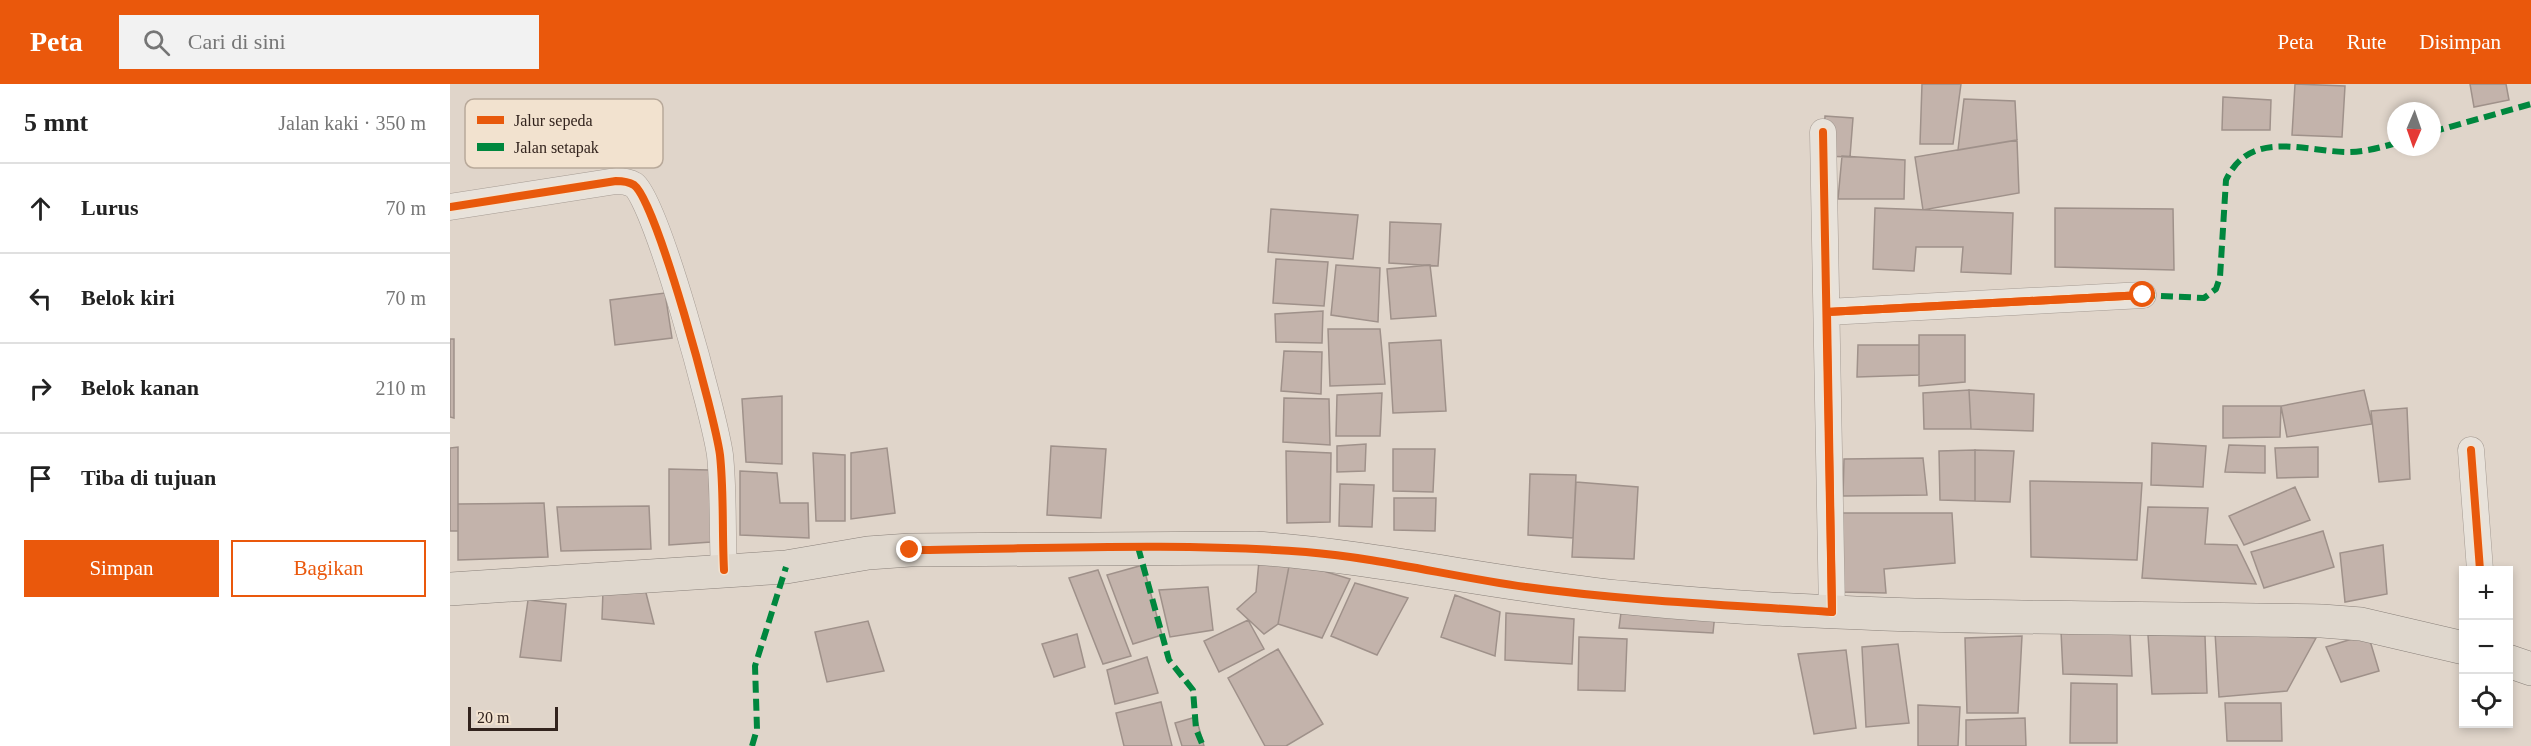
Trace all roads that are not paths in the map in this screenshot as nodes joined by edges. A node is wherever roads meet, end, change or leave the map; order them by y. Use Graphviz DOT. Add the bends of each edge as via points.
graph roads {
  1 [pos="1822,132"];
  2 [pos="450,207"];
  3 [pos="2143,295"];
  4 [pos="1827,312"];
  5 [pos="2471,450"];
  6 [pos="2480,566"];
  7 [pos="724,570"];
  8 [pos="450,589"];
  9 [pos="1832,612"];
  10 [pos="2459,647"];
  11 [pos="2513,663"];
  12 [pos="2531,669"];
  1 -- 4 [label="street"];
  2 -- 7 [label="street" via="608,181 626,182 638,190 656,229 703,376 716,433"];
  3 -- 4 [label="street"];
  4 -- 9 [label="street"];
  5 -- 6 [label="street"];
  7 -- 8 [label="main road"];
  7 -- 9 [label="main road" via="786,567 910,550 1256,548 1309,552 1526,587"];
  9 -- 10 [label="main road" via="2322,621 2361,624"];
  11 -- 12 [label="main road"];
}
